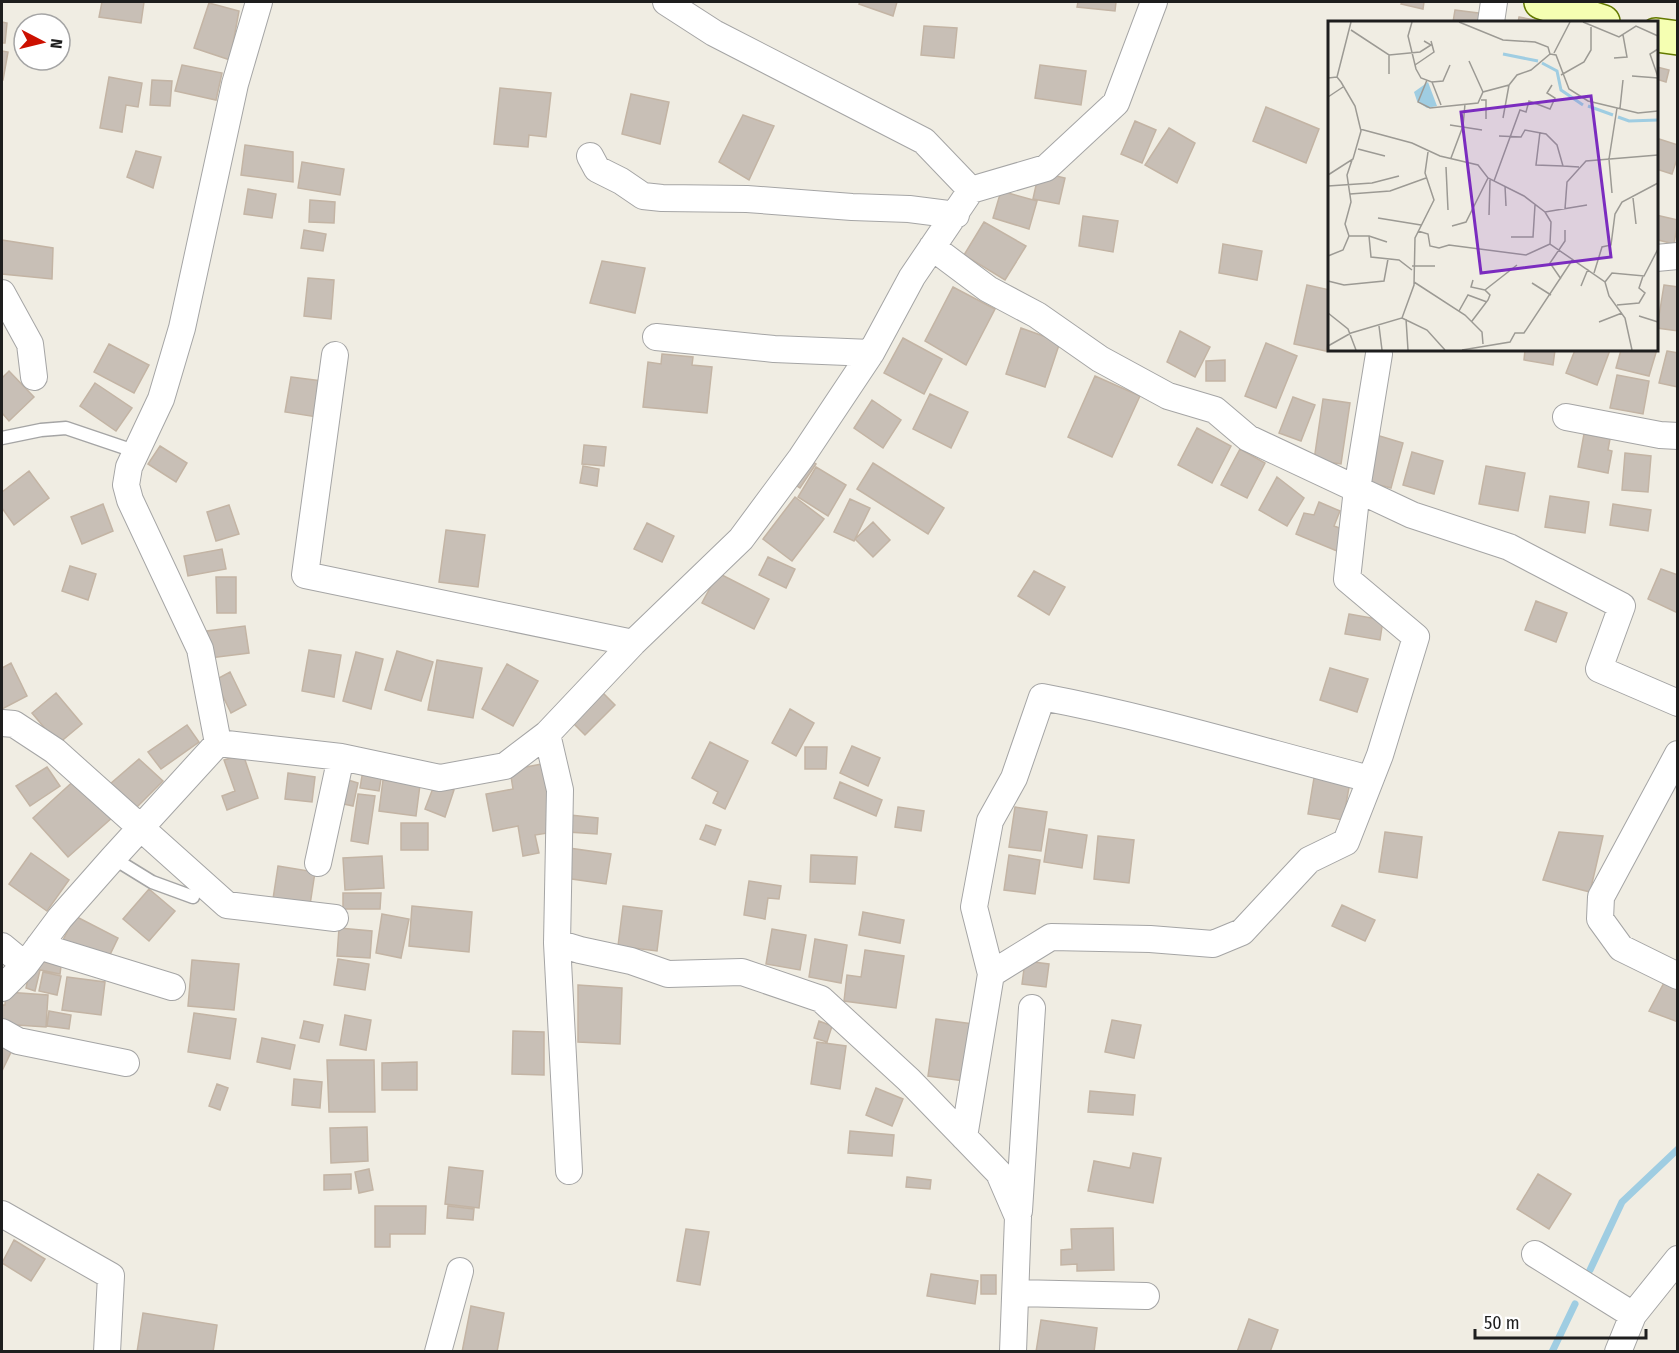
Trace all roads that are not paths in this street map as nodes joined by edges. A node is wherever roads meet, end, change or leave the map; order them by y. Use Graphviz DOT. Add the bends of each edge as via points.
graph roads {
  1 [pos="259,2"];
  2 [pos="666,2"];
  3 [pos="1154,2"];
  4 [pos="1494,2"];
  5 [pos="1541,2"];
  6 [pos="1491,21"];
  7 [pos="1600,21"];
  8 [pos="1658,35"];
  9 [pos="1677,38"];
  10 [pos="590,156"];
  11 [pos="972,190"];
  12 [pos="956,215"];
  13 [pos="932,247"];
  14 [pos="1677,255"];
  15 [pos="1658,258"];
  16 [pos="2,293"];
  17 [pos="656,337"];
  18 [pos="871,353"];
  19 [pos="1379,354"];
  20 [pos="335,355"];
  21 [pos="34,377"];
  22 [pos="1566,417"];
  23 [pos="1677,436"];
  24 [pos="2,438"];
  25 [pos="137,452"];
  26 [pos="1357,489"];
  27 [pos="633,643"];
  28 [pos="1677,703"];
  29 [pos="2,723"];
  30 [pos="547,734"];
  31 [pos="218,743"];
  32 [pos="1677,754"];
  33 [pos="341,757"];
  34 [pos="1371,779"];
  35 [pos="141,827"];
  36 [pos="113,858"];
  37 [pos="318,864"];
  38 [pos="193,897"];
  39 [pos="335,918"];
  40 [pos="557,943"];
  41 [pos="2,946"];
  42 [pos="32,955"];
  43 [pos="991,975"];
  44 [pos="1677,976"];
  45 [pos="172,987"];
  46 [pos="2,988"];
  47 [pos="1032,1008"];
  48 [pos="2,1032"];
  49 [pos="126,1063"];
  50 [pos="964,1137"];
  51 [pos="569,1171"];
  52 [pos="2,1214"];
  53 [pos="1018,1217"];
  54 [pos="1535,1254"];
  55 [pos="1677,1259"];
  56 [pos="460,1271"];
  57 [pos="1016,1293"];
  58 [pos="1146,1296"];
  59 [pos="1633,1315"];
  60 [pos="107,1352"];
  61 [pos="438,1352"];
  62 [pos="1013,1352"];
  63 [pos="1618,1352"];
  1 -- 25 [label="street" via="235,84 182,328 161,399"];
  2 -- 11 [label="street" via="714,33 924,141"];
  3 -- 11 [label="street" via="1116,103 1046,168"];
  4 -- 6 [label="street"];
  5 -- 7 [label="street"];
  8 -- 9 [label="street"];
  10 -- 12 [label="street" via="597,169 643,195"];
  11 -- 12 [label="street"];
  12 -- 13 [label="street"];
  13 -- 18 [label="street"];
  13 -- 26 [label="street" via="988,289 1037,315 1100,359 1168,396 1215,410 1248,438"];
  14 -- 15 [label="street"];
  16 -- 21 [label="street" via="30,344"];
  17 -- 18 [label="street" via="774,349"];
  18 -- 27 [label="street" via="741,539"];
  19 -- 26 [label="street"];
  20 -- 27 [label="street" via="305,575"];
  22 -- 23 [label="street"];
  24 -- 25 [label="lane" via="66,428"];
  25 -- 31 [label="street" via="126,485 130,500 200,650"];
  26 -- 28 [label="street" via="1412,515 1509,548 1622,606 1599,669"];
  26 -- 34 [label="street" via="1347,579 1416,637"];
  27 -- 30 [label="street"];
  29 -- 35 [label="street" via="14,724 56,751"];
  30 -- 33 [label="street" via="505,766 440,778"];
  30 -- 40 [label="street" via="560,790"];
  31 -- 33 [label="street"];
  31 -- 35 [label="street"];
  32 -- 44 [label="street" via="1601,897 1600,919 1621,948"];
  33 -- 37 [label="street"];
  34 -- 43 [label="street" via="1346,842 1309,860 1242,932 1213,944 1051,937"];
  34 -- 43 [label="street" via="1108,709 1042,696 1014,778 990,821 974,907"];
  35 -- 36 [label="street"];
  35 -- 39 [label="street" via="227,905"];
  36 -- 38 [label="lane" via="152,882"];
  36 -- 42 [label="street"];
  40 -- 50 [label="street" via="631,960 668,974 742,972 821,999"];
  40 -- 51 [label="street"];
  41 -- 42 [label="street"];
  42 -- 45 [label="street"];
  42 -- 46 [label="street"];
  43 -- 50 [label="street"];
  47 -- 53 [label="street"];
  48 -- 49 [label="street" via="18,1041"];
  50 -- 53 [label="street" via="999,1173"];
  52 -- 60 [label="street" via="111,1276"];
  53 -- 57 [label="street"];
  54 -- 59 [label="street"];
  55 -- 59 [label="street"];
  56 -- 61 [label="street"];
  57 -- 58 [label="street"];
  57 -- 62 [label="street"];
  59 -- 63 [label="street"];
}
